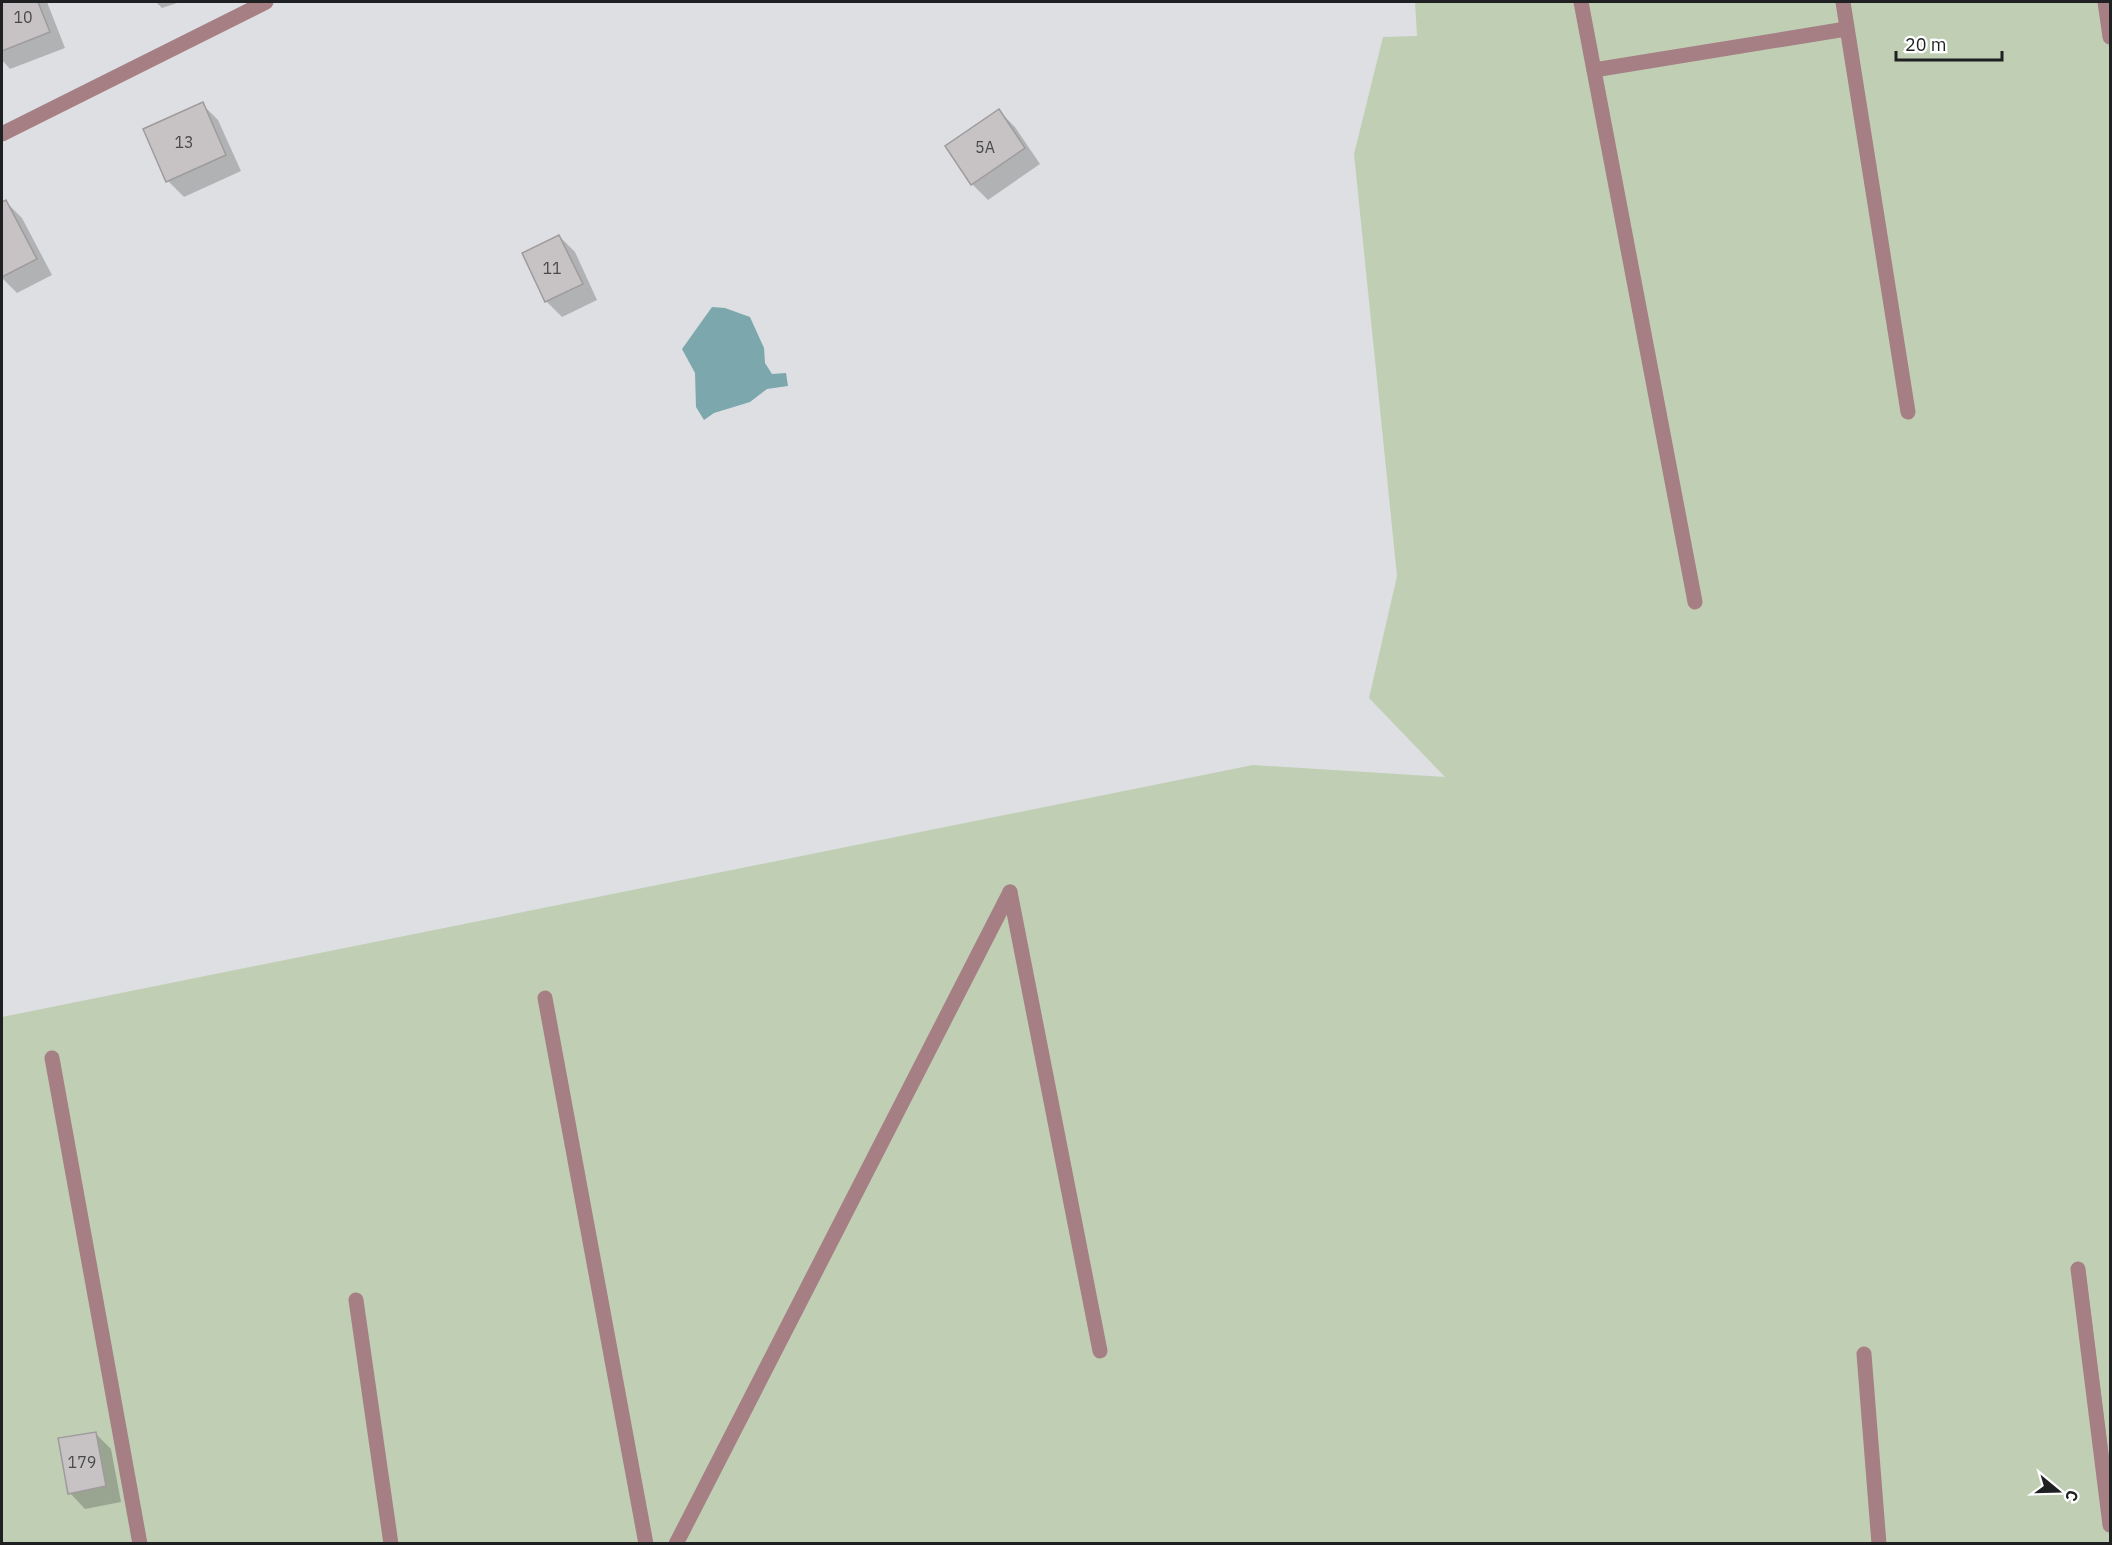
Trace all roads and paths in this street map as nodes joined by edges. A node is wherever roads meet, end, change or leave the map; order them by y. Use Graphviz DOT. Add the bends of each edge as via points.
graph roads {
  1 [pos="266,2"];
  2 [pos="1581,2"];
  3 [pos="1843,2"];
  4 [pos="2105,2"];
  5 [pos="1846,29"];
  6 [pos="2110,37"];
  7 [pos="1594,70"];
  8 [pos="2,134"];
  9 [pos="1908,412"];
  10 [pos="1695,602"];
  11 [pos="545,998"];
  12 [pos="52,1058"];
  13 [pos="2078,1269"];
  14 [pos="356,1300"];
  15 [pos="1100,1351"];
  16 [pos="1864,1354"];
  17 [pos="2110,1525"];
  18 [pos="140,1544"];
  19 [pos="391,1544"];
  20 [pos="646,1544"];
  21 [pos="676,1544"];
  22 [pos="1879,1544"];
  1 -- 8 [label="street"];
  2 -- 7 [label="street"];
  3 -- 5 [label="street"];
  4 -- 6 [label="street"];
  5 -- 7 [label="street"];
  5 -- 9 [label="street"];
  7 -- 10 [label="street"];
  11 -- 20 [label="street"];
  12 -- 18 [label="street"];
  13 -- 17 [label="street"];
  14 -- 19 [label="street"];
  15 -- 21 [label="street" via="1010,892"];
  16 -- 22 [label="street"];
}
